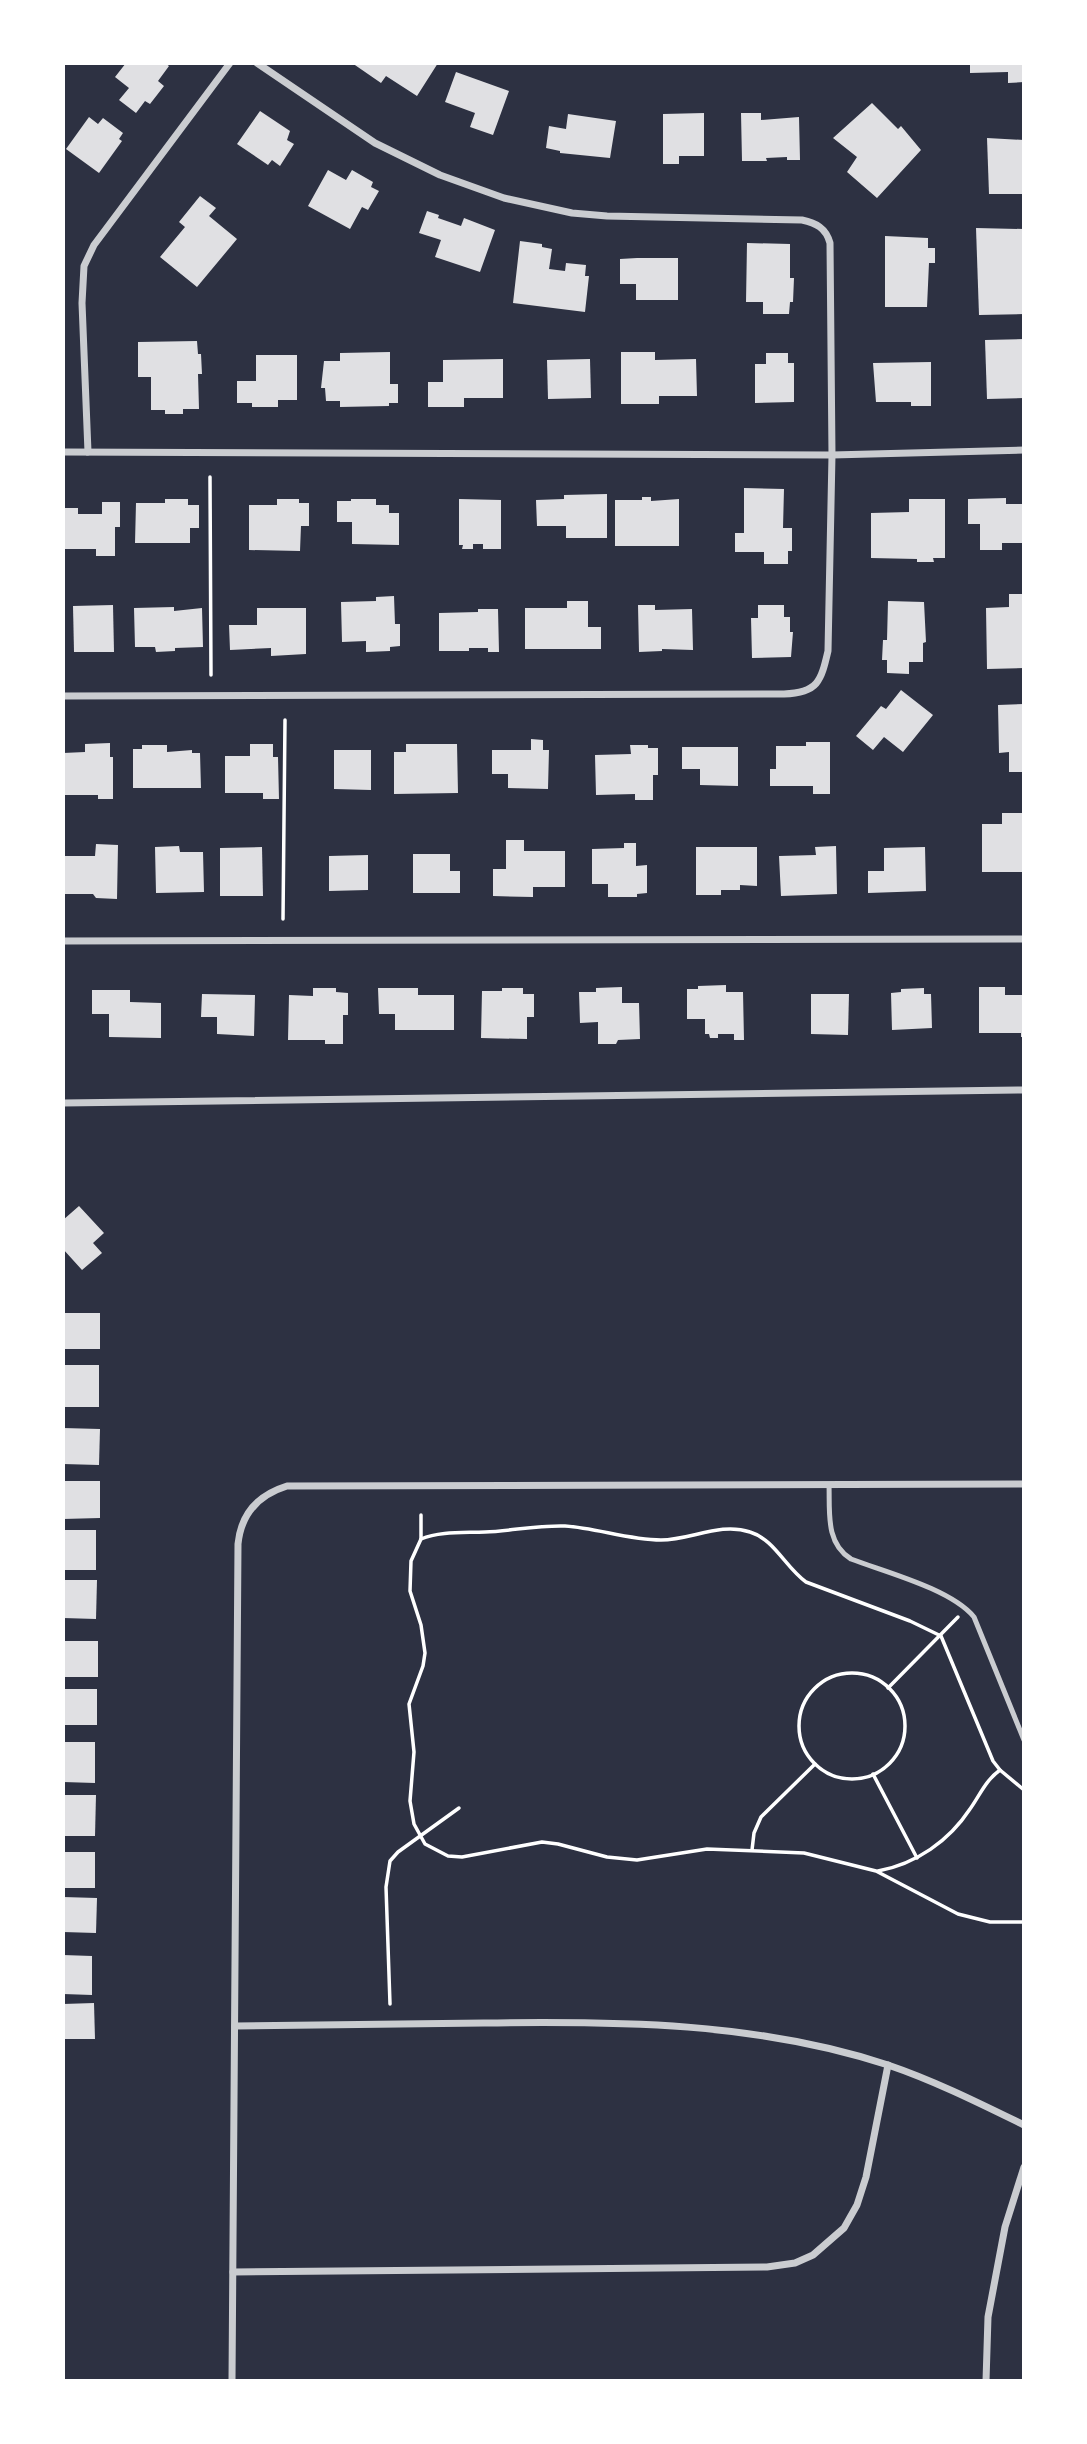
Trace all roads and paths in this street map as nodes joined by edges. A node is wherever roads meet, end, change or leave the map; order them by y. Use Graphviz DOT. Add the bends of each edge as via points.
graph roads {
  1 [pos="230,63"];
  2 [pos="257,63"];
  3 [pos="1024,450"];
  4 [pos="63,452"];
  5 [pos="88,452"];
  6 [pos="832,455"];
  7 [pos="210,477"];
  8 [pos="212,675"];
  9 [pos="63,696"];
  10 [pos="285,720"];
  11 [pos="284,919"];
  12 [pos="1024,939"];
  13 [pos="63,941"];
  14 [pos="1024,1090"];
  15 [pos="63,1103"];
  16 [pos="1024,1484"];
  17 [pos="829,1485"];
  18 [pos="421,1515"];
  19 [pos="421,1539"];
  20 [pos="967,1609"];
  21 [pos="941,1636"];
  22 [pos="888,1688"];
  23 [pos="1024,1740"];
  24 [pos="815,1764"];
  25 [pos="1000,1770"];
  26 [pos="873,1774"];
  27 [pos="1024,1790"];
  28 [pos="460,1808"];
  29 [pos="420,1837"];
  30 [pos="752,1850"];
  31 [pos="917,1858"];
  32 [pos="876,1871"];
  33 [pos="1024,1922"];
  34 [pos="390,2004"];
  35 [pos="235,2026"];
  36 [pos="888,2065"];
  37 [pos="1024,2125"];
  38 [pos="1024,2167"];
  39 [pos="233,2272"];
  40 [pos="232,2381"];
  41 [pos="986,2381"];
  1 -- 5 [label="street" via="94,245 84,266"];
  2 -- 6 [label="street" via="375,143 440,175 504,198 572,213 802,220 822,227 830,243"];
  3 -- 6 [label="street"];
  4 -- 5 [label="street"];
  5 -- 6 [label="street"];
  6 -- 9 [label="street" via="828,651 821,679 812,689 794,694"];
  7 -- 8 [label="path"];
  10 -- 11 [label="path"];
  12 -- 13 [label="street"];
  14 -- 15 [label="street"];
  16 -- 17 [label="street"];
  17 -- 20 [label="lane" via="832,1536 841,1553 948,1596"];
  17 -- 35 [label="street" via="287,1486 254,1504 242,1522 238,1544"];
  18 -- 19 [label="path"];
  19 -- 21 [label="path" via="564,1526 660,1540 717,1529 747,1531 766,1541 806,1582"];
  19 -- 29 [label="path" via="414,1550 410,1591 425,1653 409,1703 414,1752 411,1814"];
  20 -- 21 [label="path"];
  20 -- 23 [label="lane" via="979,1626"];
  21 -- 22 [label="path"];
  21 -- 25 [label="path"];
  22 -- 24 [label="path" via="855,1674 831,1678 811,1693 799,1727 805,1750"];
  22 -- 26 [label="path" via="902,1708 904,1732 889,1765"];
  24 -- 26 [label="path" via="843,1778"];
  24 -- 30 [label="path" via="761,1817"];
  25 -- 27 [label="path"];
  25 -- 31 [label="path" via="960,1824"];
  26 -- 31 [label="path"];
  28 -- 29 [label="path"];
  29 -- 30 [label="path" via="436,1852 462,1857 542,1842 637,1860 707,1849"];
  29 -- 34 [label="path" via="398,1852 387,1873"];
  30 -- 32 [label="path" via="804,1853"];
  31 -- 32 [label="path"];
  32 -- 33 [label="path" via="958,1914 990,1922"];
  35 -- 36 [label="street" via="666,2024 786,2039"];
  35 -- 39 [label="street"];
  36 -- 37 [label="street"];
  36 -- 39 [label="street" via="857,2205 844,2228 813,2255 795,2263 767,2267"];
  38 -- 41 [label="street" via="1005,2227 988,2317"];
  39 -- 40 [label="street"];
}
